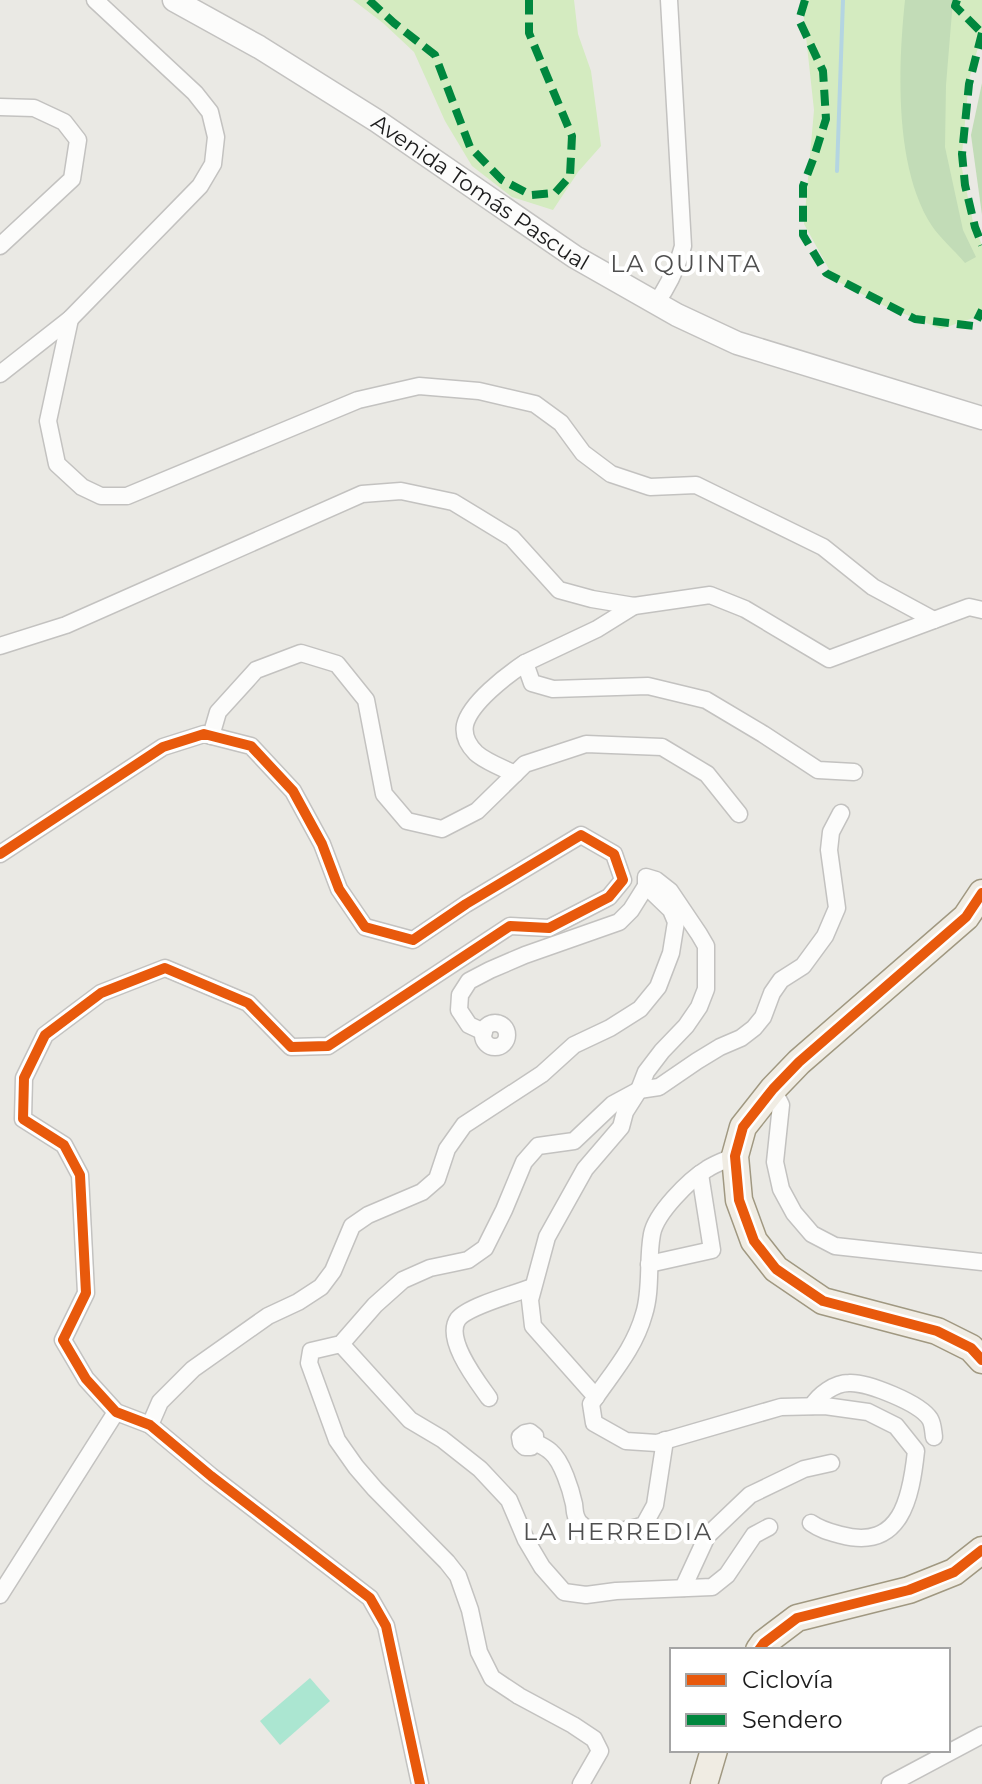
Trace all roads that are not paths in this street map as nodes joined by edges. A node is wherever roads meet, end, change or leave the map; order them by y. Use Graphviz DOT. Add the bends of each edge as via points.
graph roads {
  1 [pos="95,0"];
  2 [pos="174,0"];
  3 [pos="669,0"];
  4 [pos="0,107"];
  5 [pos="0,246"];
  6 [pos="656,303"];
  7 [pos="70,319"];
  8 [pos="0,374"];
  9 [pos="982,418"];
  10 [pos="634,606"];
  11 [pos="982,610"];
  12 [pos="934,620"];
  13 [pos="0,646"];
  14 [pos="525,663"];
  15 [pos="211,736"];
  16 [pos="854,772"];
  17 [pos="515,774"];
  18 [pos="841,813"];
  19 [pos="739,814"];
  20 [pos="0,854"];
  21 [pos="646,886"];
  22 [pos="982,893"];
  23 [pos="484,1032"];
  24 [pos="773,1089"];
  25 [pos="639,1090"];
  26 [pos="735,1156"];
  27 [pos="700,1174"];
  28 [pos="982,1262"];
  29 [pos="649,1264"];
  30 [pos="533,1287"];
  31 [pos="341,1344"];
  32 [pos="982,1360"];
  33 [pos="596,1397"];
  34 [pos="489,1398"];
  35 [pos="812,1406"];
  36 [pos="116,1412"];
  37 [pos="150,1425"];
  38 [pos="934,1437"];
  39 [pos="665,1440"];
  40 [pos="535,1442"];
  41 [pos="831,1463"];
  42 [pos="811,1523"];
  43 [pos="769,1527"];
  44 [pos="982,1550"];
  45 [pos="683,1588"];
  46 [pos="0,1595"];
  47 [pos="760,1648"];
  48 [pos="982,1735"];
  49 [pos="713,1752"];
  50 [pos="420,1784"];
  51 [pos="581,1784"];
  52 [pos="704,1784"];
  53 [pos="890,1784"];
  1 -- 7 [label="street" via="195,93 210,112 216,137 213,164 200,186"];
  2 -- 6 [label="street, Avenida Tomás Pascual" via="377,121 575,257"];
  3 -- 6 [label="street" via="683,246"];
  4 -- 5 [label="street" via="34,108 64,122 78,140 72,179"];
  6 -- 9 [label="street, Avenida Tomás Pascual" via="737,343"];
  7 -- 8 [label="street"];
  7 -- 12 [label="street" via="48,421 57,464 101,496 127,496 358,400 419,386 479,391 535,404 611,474 650,487 696,485 823,547 873,587"];
  10 -- 12 [label="street" via="710,595 745,609 829,659"];
  10 -- 13 [label="street" via="559,590 512,538 453,502 401,491 362,494 66,625"];
  10 -- 14 [label="street"];
  11 -- 12 [label="street" via="969,607"];
  14 -- 16 [label="street" via="532,683 553,689 648,686 706,700 818,770"];
  14 -- 17 [label="street" via="489,692 465,725 466,739 477,755"];
  15 -- 17 [label="street" via="218,712 256,670 301,653 337,664 366,700 384,794 407,821 442,829 477,811"];
  15 -- 20 [label="street" via="163,747"];
  15 -- 36 [label="street" via="251,746 293,791 339,889 365,927 413,940 581,835 614,854 623,880 609,897 549,928 510,926 328,1046 291,1047 248,1003 165,968 101,993 45,1035 24,1078 23,1119 64,1145 80,1175 86,1293 63,1340 86,1379"];
  17 -- 19 [label="street" via="525,764 586,744 662,747 707,774"];
  18 -- 25 [label="street" via="829,850 837,908 810,958 781,980 763,1017 741,1038 659,1087"];
  21 -- 23 [label="street" via="619,922 469,981 459,1010 469,1025"];
  21 -- 25 [label="street" via="646,877 670,891 706,946 706,989 686,1026 646,1072"];
  21 -- 37 [label="street" via="676,922 658,987 640,1009 574,1045 542,1074 464,1125 447,1149 437,1179 422,1192 352,1226 321,1287 268,1316 193,1369 160,1402"];
  22 -- 24 [label="main road" via="966,917"];
  24 -- 26 [label="main road" via="743,1127"];
  24 -- 28 [label="street" via="781,1105 775,1162 781,1189 812,1234 835,1246"];
  25 -- 30 [label="street" via="621,1127 585,1169 547,1237"];
  25 -- 31 [label="street" via="613,1104 574,1141 538,1146 524,1162 485,1248 468,1260 403,1280"];
  26 -- 27 [label="street"];
  26 -- 32 [label="main road" via="739,1200 754,1241 776,1269 823,1301 937,1331 971,1348"];
  27 -- 29 [label="street" via="659,1218 652,1231"];
  27 -- 29 [label="street" via="712,1250"];
  29 -- 33 [label="street" via="645,1310 635,1341"];
  30 -- 33 [label="street" via="533,1326"];
  30 -- 34 [label="street" via="484,1303 459,1317 454,1329 458,1349"];
  31 -- 45 [label="street" via="410,1420 480,1469 509,1500 542,1567 564,1592"];
  31 -- 51 [label="street" via="311,1351 309,1363 337,1440 375,1489 458,1576 479,1652 492,1678 594,1739 600,1751"];
  33 -- 39 [label="street" via="591,1404 594,1423 626,1441"];
  35 -- 38 [label="street" via="830,1389 848,1382 910,1402 932,1422"];
  35 -- 39 [label="street" via="781,1407"];
  35 -- 42 [label="street" via="868,1412 896,1426 916,1451 913,1481 899,1517 883,1535 858,1539"];
  36 -- 37 [label="street"];
  36 -- 46 [label="street"];
  37 -- 50 [label="street" via="370,1598 386,1626"];
  39 -- 40 [label="street" via="655,1505 644,1525 603,1532 576,1519 564,1473 553,1453"];
  41 -- 45 [label="street" via="804,1469 750,1495 707,1536"];
  43 -- 45 [label="street" via="754,1535 727,1575 712,1587"];
  44 -- 47 [label="main road" via="954,1572 909,1590 797,1618"];
  48 -- 53 [label="street"];
  49 -- 52 [label="main road"];
}
